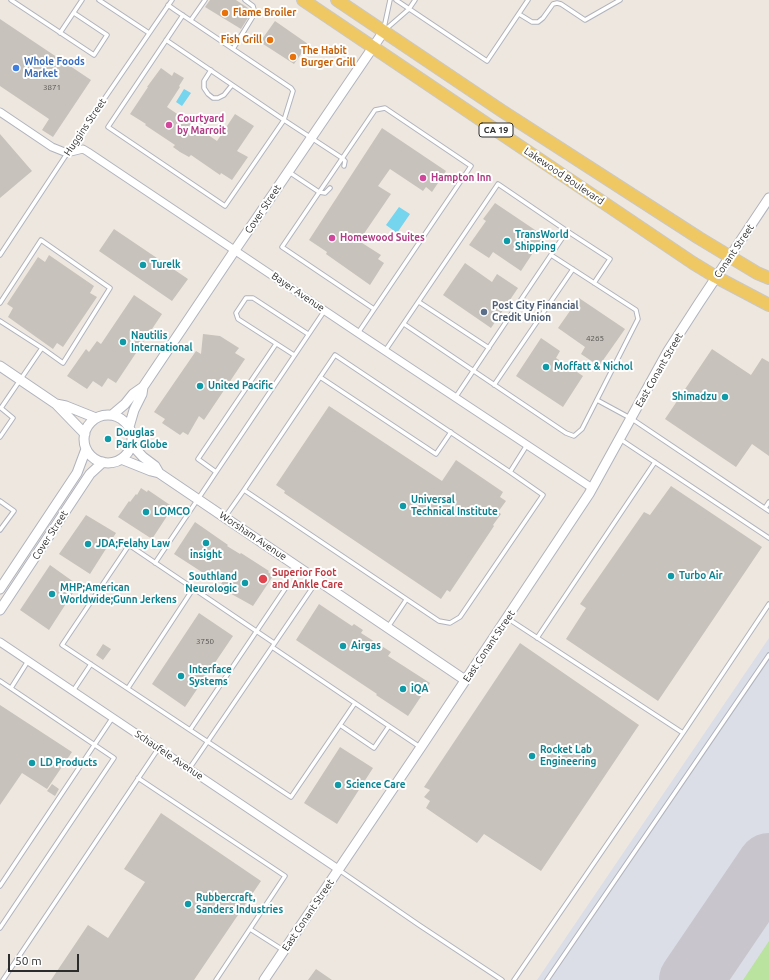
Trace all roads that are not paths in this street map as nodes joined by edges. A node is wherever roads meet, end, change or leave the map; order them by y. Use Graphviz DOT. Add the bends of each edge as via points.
graph roads {
  1 [pos="11,0"];
  2 [pos="82,0"];
  3 [pos="100,0"];
  4 [pos="172,0"];
  5 [pos="205,0"];
  6 [pos="245,0"];
  7 [pos="303,0"];
  8 [pos="337,0"];
  9 [pos="390,0"];
  10 [pos="396,0"];
  11 [pos="415,0"];
  12 [pos="528,0"];
  13 [pos="620,0"];
  14 [pos="168,6"];
  15 [pos="409,9"];
  16 [pos="74,13"];
  17 [pos="519,14"];
  18 [pos="183,15"];
  19 [pos="191,20"];
  20 [pos="384,31"];
  21 [pos="60,33"];
  22 [pos="149,33"];
  23 [pos="166,40"];
  24 [pos="373,47"];
  25 [pos="233,49"];
  26 [pos="211,70"];
  27 [pos="232,85"];
  28 [pos="0,112"];
  29 [pos="284,120"];
  30 [pos="311,138"];
  31 [pos="67,153"];
  32 [pos="342,158"];
  33 [pos="344,166"];
  34 [pos="288,171"];
  35 [pos="330,188"];
  36 [pos="319,192"];
  37 [pos="769,198"];
  38 [pos="567,231"];
  39 [pos="235,250"];
  40 [pos="0,255"];
  41 [pos="551,255"];
  42 [pos="730,257"];
  43 [pos="573,269"];
  44 [pos="716,277"];
  45 [pos="769,278"];
  46 [pos="594,282"];
  47 [pos="0,302"];
  48 [pos="419,302"];
  49 [pos="699,303"];
  50 [pos="769,305"];
  51 [pos="374,308"];
  52 [pos="325,310"];
  53 [pos="0,321"];
  54 [pos="404,324"];
  55 [pos="358,333"];
  56 [pos="308,334"];
  57 [pos="276,344"];
  58 [pos="42,348"];
  59 [pos="489,348"];
  60 [pos="385,352"];
  61 [pos="294,355"];
  62 [pos="0,366"];
  63 [pos="474,370"];
  64 [pos="320,377"];
  65 [pos="20,380"];
  66 [pos="494,384"];
  67 [pos="143,387"];
  68 [pos="455,398"];
  69 [pos="596,400"];
  70 [pos="56,404"];
  71 [pos="0,408"];
  72 [pos="112,415"];
  73 [pos="96,418"];
  74 [pos="632,419"];
  75 [pos="129,427"];
  76 [pos="451,432"];
  77 [pos="85,434"];
  78 [pos="0,437"];
  79 [pos="620,439"];
  80 [pos="132,444"];
  81 [pos="527,445"];
  82 [pos="86,449"];
  83 [pos="121,459"];
  84 [pos="103,462"];
  85 [pos="655,462"];
  86 [pos="216,472"];
  87 [pos="510,472"];
  88 [pos="159,473"];
  89 [pos="592,488"];
  90 [pos="244,490"];
  91 [pos="198,499"];
  92 [pos="0,501"];
  93 [pos="769,502"];
  94 [pos="765,508"];
  95 [pos="769,511"];
  96 [pos="225,518"];
  97 [pos="0,530"];
  98 [pos="769,538"];
  99 [pos="155,563"];
  100 [pos="317,580"];
  101 [pos="287,586"];
  102 [pos="0,589"];
  103 [pos="193,589"];
  104 [pos="406,600"];
  105 [pos="769,604"];
  106 [pos="0,610"];
  107 [pos="507,618"];
  108 [pos="387,628"];
  109 [pos="257,631"];
  110 [pos="538,638"];
  111 [pos="0,642"];
  112 [pos="274,643"];
  113 [pos="272,647"];
  114 [pos="769,655"];
  115 [pos="28,661"];
  116 [pos="91,664"];
  117 [pos="466,680"];
  118 [pos="0,681"];
  119 [pos="11,688"];
  120 [pos="128,688"];
  121 [pos="73,691"];
  122 [pos="355,703"];
  123 [pos="113,717"];
  124 [pos="340,725"];
  125 [pos="389,726"];
  126 [pos="190,730"];
  127 [pos="683,733"];
  128 [pos="208,742"];
  129 [pos="95,744"];
  130 [pos="421,747"];
  131 [pos="159,748"];
  132 [pos="190,769"];
  133 [pos="138,778"];
  134 [pos="338,869"];
  135 [pos="0,886"];
  136 [pos="0,928"];
  137 [pos="250,929"];
  138 [pos="284,950"];
  139 [pos="3,980"];
  140 [pos="216,980"];
  141 [pos="264,980"];
  142 [pos="502,980"];
  143 [pos="514,980"];
  144 [pos="547,980"];
  1 -- 21 [label="lane"];
  2 -- 16 [label="lane"];
  3 -- 22 [label="lane"];
  4 -- 14 [label="lane, Huggins Street"];
  5 -- 19 [label="lane"];
  6 -- 25 [label="lane" via="253,6 255,13"];
  7 -- 24 [label="main road, Lakewood Boulevard / CA 19"];
  8 -- 20 [label="main road, Lakewood Boulevard / CA 19"];
  9 -- 20 [label="lane"];
  10 -- 15 [label="lane"];
  11 -- 15 [label="lane"];
  12 -- 17 [label="lane"];
  13 -- 17 [label="lane" via="585,20 557,3 553,4 538,22 532,22"];
  14 -- 18 [label="lane"];
  14 -- 22 [label="lane, Huggins Street"];
  15 -- 17 [label="lane" via="487,61"];
  15 -- 20 [label="lane"];
  16 -- 21 [label="lane"];
  16 -- 21 [label="lane" via="107,35 94,55"];
  18 -- 19 [label="lane"];
  18 -- 23 [label="lane"];
  19 -- 25 [label="lane"];
  20 -- 24 [label="street, Cover Street"];
  20 -- 42 [label="main road, Lakewood Boulevard / CA 19" via="502,111"];
  22 -- 31 [label="lane, Huggins Street"];
  23 -- 26 [label="lane"];
  23 -- 29 [label="lane" via="108,127 219,203 225,206"];
  24 -- 30 [label="street, Cover Street"];
  24 -- 44 [label="main road, Lakewood Boulevard / CA 19"];
  25 -- 29 [label="lane" via="292,88"];
  26 -- 27 [label="lane"];
  26 -- 27 [label="lane" via="204,81 204,88 213,98 224,94"];
  27 -- 29 [label="lane"];
  28 -- 31 [label="street" via="52,147"];
  29 -- 30 [label="lane"];
  30 -- 32 [label="lane"];
  30 -- 34 [label="street, Cover Street"];
  31 -- 39 [label="street, Bayer Avenue" via="83,149"];
  31 -- 40 [label="lane, Huggins Street"];
  32 -- 33 [label="lane" via="345,161"];
  32 -- 36 [label="lane"];
  32 -- 51 [label="lane" via="375,110 385,108 471,166"];
  34 -- 36 [label="lane"];
  34 -- 39 [label="street, Cover Street"];
  35 -- 36 [label="lane" via="325,193"];
  36 -- 51 [label="lane" via="282,247"];
  37 -- 42 [label="street, Conant Street"];
  38 -- 41 [label="lane"];
  38 -- 46 [label="lane" via="610,259"];
  38 -- 48 [label="lane" via="498,184"];
  39 -- 52 [label="street, Bayer Avenue"];
  39 -- 67 [label="street, Cover Street"];
  41 -- 43 [label="lane"];
  41 -- 59 [label="lane"];
  42 -- 44 [label="street, Conant Street"];
  42 -- 45 [label="main road, Lakewood Boulevard / CA 19"];
  43 -- 46 [label="lane"];
  43 -- 66 [label="lane"];
  44 -- 49 [label="street, Conant Street"];
  44 -- 50 [label="main road, Lakewood Boulevard / CA 19"];
  46 -- 69 [label="lane" via="636,310 638,319"];
  47 -- 58 [label="lane" via="42,240 110,288 63,363"];
  48 -- 54 [label="lane"];
  48 -- 59 [label="lane"];
  49 -- 74 [label="street, East Conant Street" via="668,351"];
  51 -- 55 [label="lane"];
  52 -- 55 [label="street, Bayer Avenue"];
  52 -- 56 [label="lane"];
  53 -- 58 [label="lane"];
  54 -- 60 [label="lane"];
  54 -- 63 [label="lane"];
  55 -- 60 [label="street, Bayer Avenue"];
  56 -- 57 [label="lane" via="253,298 246,298 236,313 238,319"];
  56 -- 61 [label="lane"];
  57 -- 61 [label="lane"];
  57 -- 86 [label="lane" via="198,460"];
  58 -- 65 [label="lane"];
  59 -- 63 [label="lane"];
  60 -- 68 [label="street, Bayer Avenue"];
  61 -- 86 [label="lane"];
  62 -- 65 [label="street"];
  63 -- 66 [label="lane"];
  63 -- 68 [label="lane"];
  64 -- 76 [label="lane" via="335,355"];
  64 -- 76 [label="lane" via="436,454"];
  64 -- 90 [label="lane"];
  65 -- 70 [label="street"];
  65 -- 71 [label="lane"];
  66 -- 69 [label="lane" via="574,436 582,429"];
  67 -- 72 [label="street, Cover Street"];
  67 -- 75 [label="street, Cover Street"];
  68 -- 81 [label="street, Bayer Avenue"];
  69 -- 74 [label="lane"];
  70 -- 73 [label="street"];
  70 -- 77 [label="street"];
  71 -- 78 [label="lane" via="13,418"];
  72 -- 73 [label="street"];
  72 -- 75 [label="street" via="124,421"];
  73 -- 77 [label="street" via="87,427"];
  74 -- 79 [label="street, East Conant Street"];
  74 -- 94 [label="lane"];
  75 -- 80 [label="street"];
  76 -- 87 [label="lane"];
  77 -- 82 [label="street"];
  79 -- 85 [label="lane"];
  79 -- 89 [label="street, East Conant Street"];
  80 -- 83 [label="street"];
  80 -- 88 [label="street, Worsham Avenue"];
  81 -- 87 [label="lane"];
  81 -- 89 [label="street, Bayer Avenue"];
  82 -- 84 [label="street" via="96,460"];
  82 -- 102 [label="street, Cover Street" via="77,473"];
  83 -- 84 [label="street"];
  83 -- 88 [label="street, Worsham Avenue"];
  84 -- 106 [label="street, Cover Street" via="90,474"];
  85 -- 98 [label="lane"];
  85 -- 110 [label="lane"];
  86 -- 91 [label="lane"];
  87 -- 104 [label="lane" via="543,495 460,617 450,622 439,621"];
  88 -- 91 [label="street, Worsham Avenue"];
  89 -- 107 [label="street, East Conant Street"];
  90 -- 96 [label="lane"];
  90 -- 104 [label="lane"];
  91 -- 96 [label="street, Worsham Avenue"];
  91 -- 99 [label="lane"];
  92 -- 97 [label="lane" via="14,511"];
  93 -- 94 [label="lane"];
  94 -- 95 [label="lane"];
  96 -- 100 [label="street, Worsham Avenue"];
  99 -- 103 [label="lane"];
  99 -- 116 [label="lane" via="129,545 62,645"];
  100 -- 108 [label="street, Worsham Avenue"];
  100 -- 112 [label="lane"];
  101 -- 109 [label="lane"];
  103 -- 109 [label="lane"];
  103 -- 120 [label="lane"];
  104 -- 108 [label="lane"];
  105 -- 127 [label="lane"];
  107 -- 110 [label="lane"];
  107 -- 117 [label="street, East Conant Street"];
  108 -- 117 [label="street, Worsham Avenue"];
  109 -- 112 [label="lane"];
  109 -- 126 [label="lane"];
  110 -- 127 [label="lane"];
  111 -- 115 [label="street, Schaufele Avenue"];
  112 -- 113 [label="lane"];
  113 -- 122 [label="lane"];
  113 -- 128 [label="lane"];
  114 -- 144 [label="lane"];
  115 -- 119 [label="lane"];
  115 -- 121 [label="street, Schaufele Avenue"];
  116 -- 120 [label="lane"];
  116 -- 121 [label="lane"];
  117 -- 130 [label="street, East Conant Street"];
  118 -- 119 [label="lane"];
  119 -- 129 [label="lane"];
  120 -- 126 [label="lane"];
  121 -- 123 [label="street, Schaufele Avenue"];
  122 -- 124 [label="lane"];
  122 -- 125 [label="lane"];
  123 -- 129 [label="lane"];
  123 -- 131 [label="street, Schaufele Avenue"];
  124 -- 125 [label="lane" via="374,748"];
  124 -- 128 [label="lane" via="291,797"];
  125 -- 130 [label="lane"];
  126 -- 128 [label="lane"];
  127 -- 143 [label="lane"];
  128 -- 132 [label="lane"];
  129 -- 135 [label="lane"];
  129 -- 136 [label="lane" via="114,758"];
  130 -- 134 [label="street, East Conant Street"];
  131 -- 132 [label="street, Schaufele Avenue"];
  131 -- 133 [label="lane"];
  132 -- 134 [label="street, Schaufele Avenue"];
  133 -- 137 [label="lane" via="285,876"];
  133 -- 139 [label="lane"];
  134 -- 138 [label="street, East Conant Street"];
  134 -- 142 [label="lane"];
  137 -- 138 [label="lane"];
  137 -- 140 [label="lane"];
  138 -- 141 [label="street, East Conant Street"];
}
